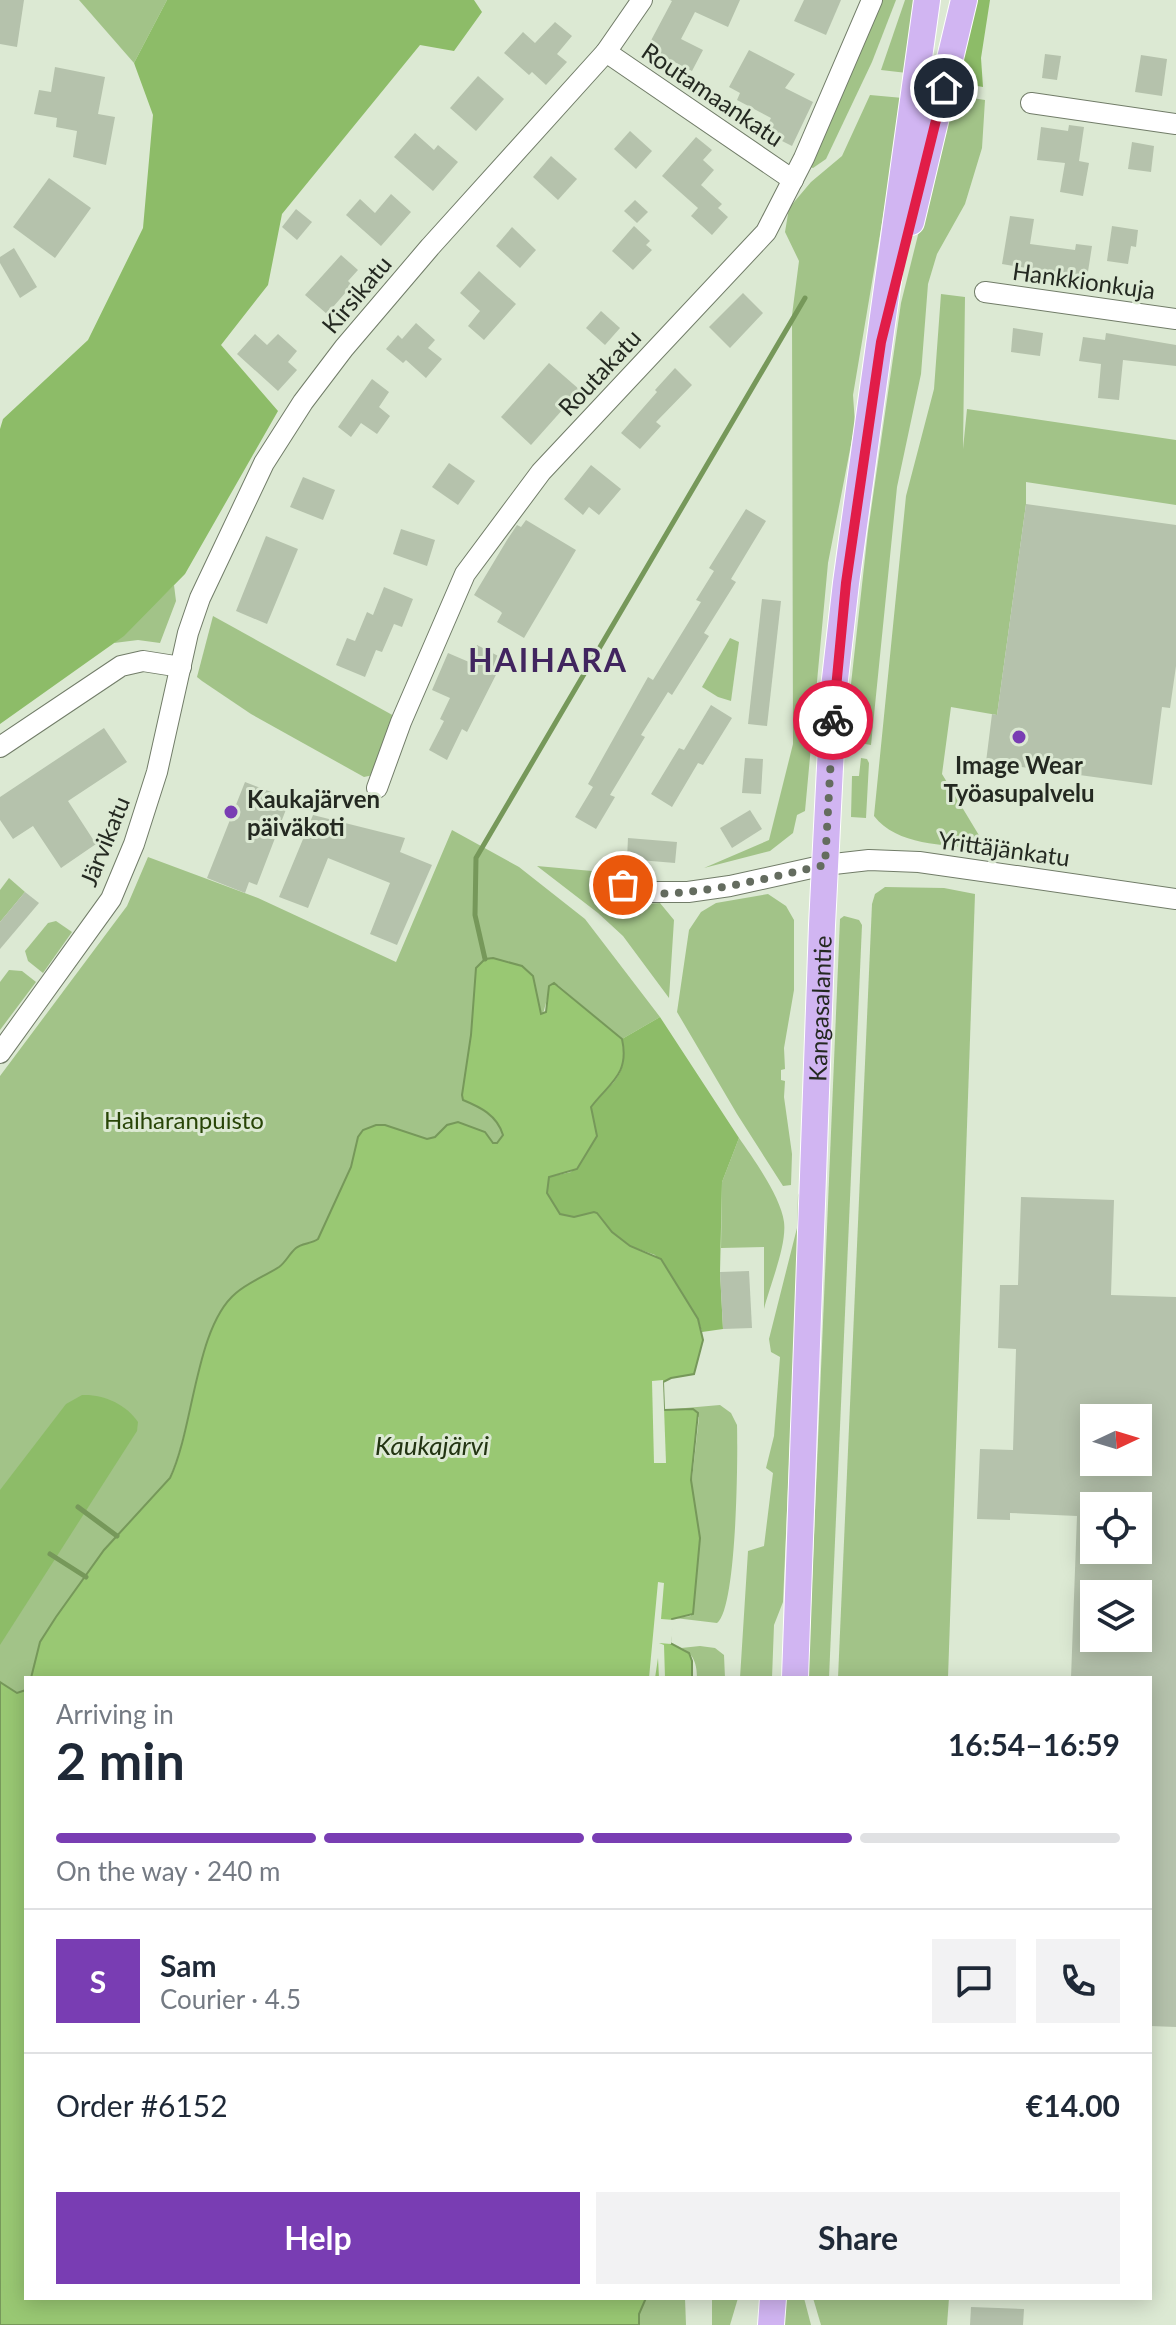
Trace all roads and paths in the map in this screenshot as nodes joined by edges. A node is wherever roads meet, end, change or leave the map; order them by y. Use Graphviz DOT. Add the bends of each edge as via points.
graph roads {
  1 [pos="642,0"];
  2 [pos="872,0"];
  3 [pos="927,0"];
  4 [pos="964,0"];
  5 [pos="606,52"];
  6 [pos="1031,103"];
  7 [pos="1176,124"];
  8 [pos="793,180"];
  9 [pos="985,292"];
  10 [pos="1176,319"];
  11 [pos="881,342"];
  12 [pos="181,667"];
  13 [pos="0,747"];
  14 [pos="377,788"];
  15 [pos="825,865"];
  16 [pos="619,869"];
  17 [pos="1176,899"];
  18 [pos="0,1053"];
  19 [pos="795,1676"];
  20 [pos="773,2300"];
  21 [pos="771,2325"];
  1 -- 5 [label="street, Kirsikatu"];
  2 -- 8 [label="street, Routakatu"];
  3 -- 11 [label="main road, Kangasalantie"];
  4 -- 11 [label="main road, Kangasalantie"];
  5 -- 8 [label="street, Routamaankatu"];
  5 -- 12 [label="street, Kirsikatu" via="430,247 303,402 264,463 200,598"];
  6 -- 7 [label="street"];
  8 -- 14 [label="street, Routakatu" via="766,232 541,472 465,574"];
  9 -- 10 [label="street, Hankkionkuja"];
  11 -- 15 [label="main road, Kangasalantie" via="839,641"];
  12 -- 13 [label="street" via="143,661 121,666"];
  12 -- 18 [label="street, Järvikatu" via="157,772 111,899"];
  15 -- 16 [label="street, Yrittäjänkatu" via="730,886 667,893 628,889"];
  15 -- 17 [label="street, Yrittäjänkatu" via="919,862"];
  15 -- 19 [label="main road, Kangasalantie"];
  20 -- 21 [label="main road"];
}
